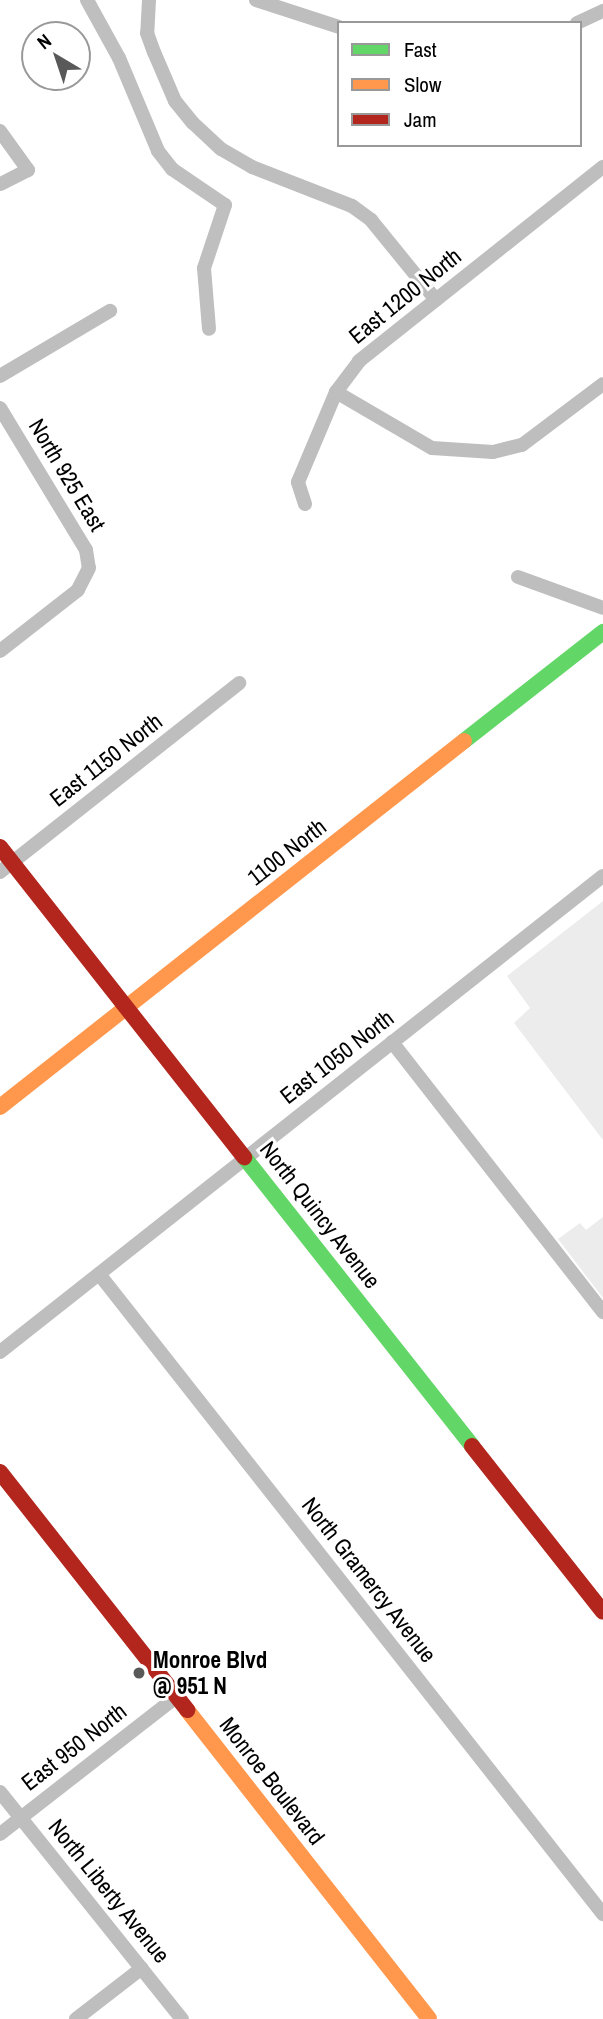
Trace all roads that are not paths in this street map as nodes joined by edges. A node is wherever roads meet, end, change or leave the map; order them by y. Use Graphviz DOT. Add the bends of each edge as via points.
graph roads {
  1 [pos="149,0"];
  2 [pos="256,0"];
  3 [pos="603,11"];
  4 [pos="581,21"];
  5 [pos="337,26"];
  6 [pos="0,131"];
  7 [pos="603,167"];
  8 [pos="0,184"];
  9 [pos="436,300"];
  10 [pos="110,312"];
  11 [pos="0,376"];
  12 [pos="603,384"];
  13 [pos="336,392"];
  14 [pos="0,408"];
  15 [pos="305,504"];
  16 [pos="518,577"];
  17 [pos="603,608"];
  18 [pos="603,632"];
  19 [pos="0,651"];
  20 [pos="239,683"];
  21 [pos="0,848"];
  22 [pos="6,867"];
  23 [pos="603,876"];
  24 [pos="127,1006"];
  25 [pos="392,1042"];
  26 [pos="0,1107"];
  27 [pos="246,1158"];
  28 [pos="99,1274"];
  29 [pos="603,1312"];
  30 [pos="0,1352"];
  31 [pos="0,1472"];
  32 [pos="603,1612"];
  33 [pos="177,1696"];
  34 [pos="0,1792"];
  35 [pos="20,1818"];
  36 [pos="0,1834"];
  37 [pos="603,1914"];
  38 [pos="142,1968"];
  39 [pos="76,2019"];
  40 [pos="182,2019"];
  41 [pos="429,2019"];
  1 -- 9 [label="street" via="147,33 175,101 193,123 221,149 252,167 352,206 371,220"];
  2 -- 5 [label="street"];
  3 -- 4 [label="street"];
  6 -- 8 [label="street" via="28,170"];
  7 -- 9 [label="street, East 1200 North"];
  9 -- 13 [label="street, East 1200 North" via="359,361"];
  10 -- 11 [label="street"];
  12 -- 13 [label="street" via="522,444 493,452 432,448"];
  13 -- 15 [label="street, East 1200 North" via="298,482"];
  14 -- 19 [label="street, North 925 East" via="86,550 89,568 78,590"];
  16 -- 17 [label="street"];
  18 -- 24 [label="street, 1100 North"];
  20 -- 22 [label="street, East 1150 North"];
  21 -- 22 [label="street, North Quincy Avenue"];
  22 -- 24 [label="street, North Quincy Avenue"];
  23 -- 25 [label="street, East 1050 North"];
  24 -- 26 [label="street, 1100 North"];
  24 -- 27 [label="street, North Quincy Avenue"];
  25 -- 27 [label="street, East 1050 North"];
  25 -- 29 [label="street"];
  27 -- 28 [label="street, East 1050 North"];
  27 -- 32 [label="street, North Quincy Avenue"];
  28 -- 30 [label="street, East 1050 North"];
  28 -- 37 [label="street, North Gramercy Avenue"];
  31 -- 33 [label="street, Monroe Boulevard"];
  33 -- 35 [label="street, East 950 North"];
  33 -- 41 [label="street, Monroe Boulevard"];
  34 -- 35 [label="street, North Liberty Avenue"];
  35 -- 36 [label="street, East 950 North"];
  35 -- 38 [label="street, North Liberty Avenue"];
  38 -- 39 [label="street"];
  38 -- 40 [label="street, North Liberty Avenue"];
}
